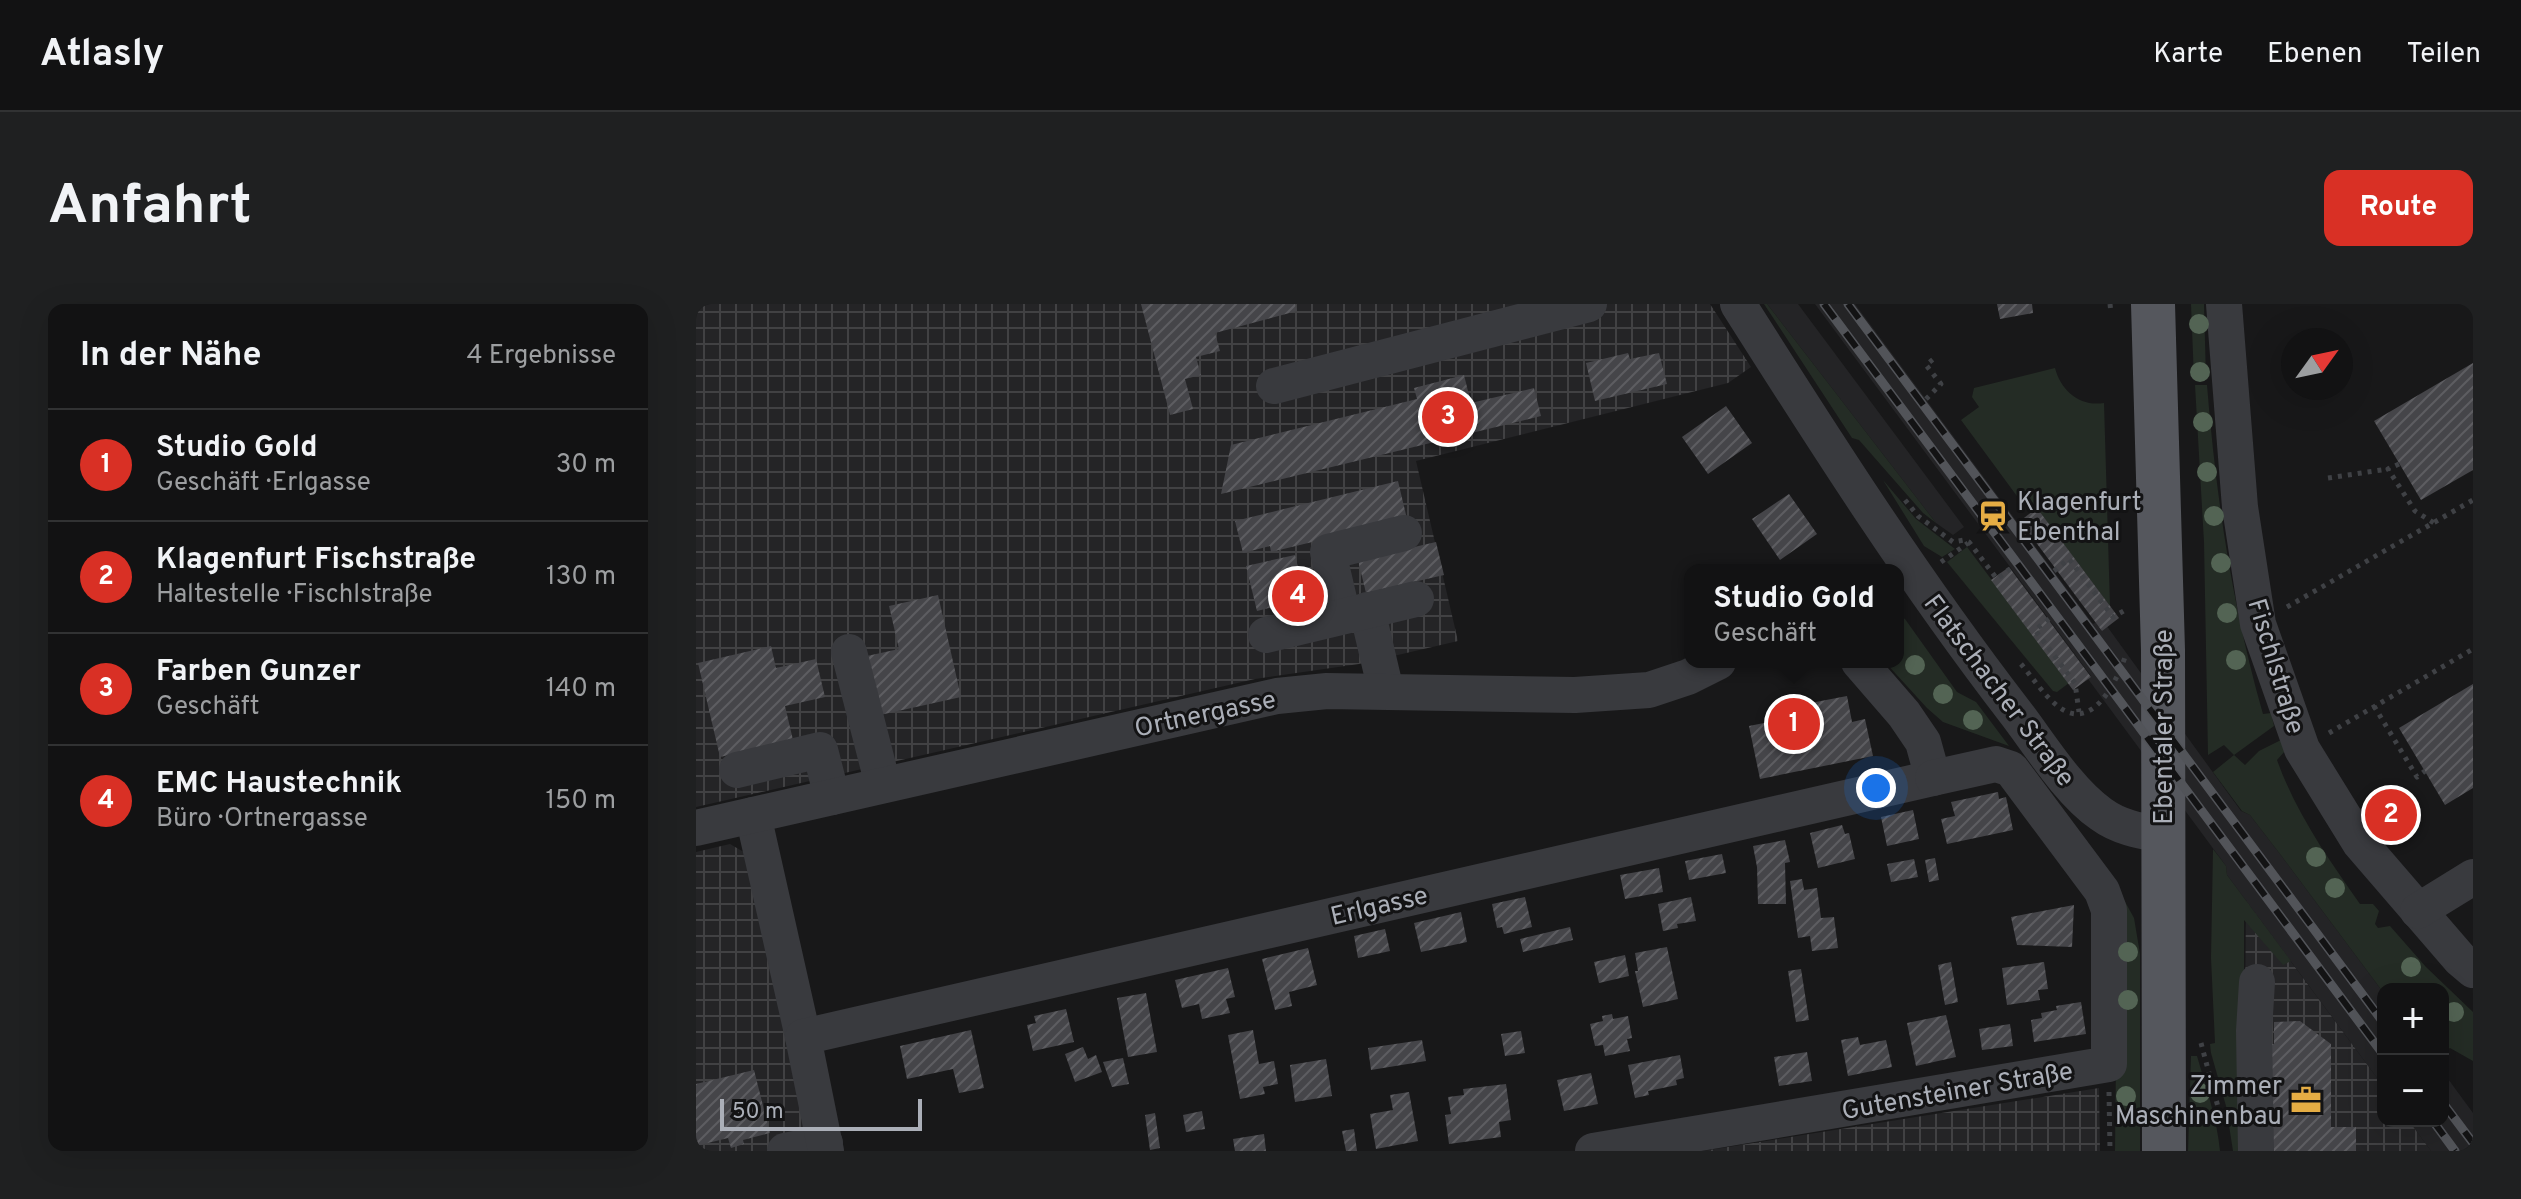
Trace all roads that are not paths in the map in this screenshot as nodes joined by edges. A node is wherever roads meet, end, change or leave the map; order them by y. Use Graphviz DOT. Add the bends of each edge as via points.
graph roads {
  1 [pos="1589,304"];
  2 [pos="1738,304"];
  3 [pos="2153,304"];
  4 [pos="2224,304"];
  5 [pos="1274,386"];
  6 [pos="1404,533"];
  7 [pos="1894,564"];
  8 [pos="1904,576"];
  9 [pos="1416,599"];
  10 [pos="1355,613"];
  11 [pos="1266,635"];
  12 [pos="849,652"];
  13 [pos="1706,668"];
  14 [pos="1864,668"];
  15 [pos="1386,691"];
  16 [pos="737,770"];
  17 [pos="1933,778"];
  18 [pos="883,785"];
  19 [pos="832,797"];
  20 [pos="753,815"];
  21 [pos="696,828"];
  22 [pos="2164,835"];
  23 [pos="2473,877"];
  24 [pos="2418,911"];
  25 [pos="2473,970"];
  26 [pos="2257,982"];
  27 [pos="803,1037"];
  28 [pos="825,1147"];
  29 [pos="785,1151"];
  30 [pos="1593,1151"];
  31 [pos="2164,1151"];
  32 [pos="2256,1151"];
  1 -- 5 [label="street"];
  2 -- 7 [label="street, Flatschacher Straße"];
  3 -- 22 [label="main road, Ebentaler Straße"];
  4 -- 24 [label="street, Fischlstraße" via="2240,507 2258,624 2302,749 2360,843"];
  6 -- 10 [label="street" via="1328,552"];
  8 -- 22 [label="street, Flatschacher Straße" via="2091,806 2131,829"];
  9 -- 10 [label="street"];
  10 -- 11 [label="street"];
  10 -- 15 [label="street"];
  12 -- 18 [label="street"];
  13 -- 15 [label="street, Ortnergasse" via="1649,690 1575,695"];
  14 -- 17 [label="street" via="1923,742"];
  15 -- 18 [label="street, Ortnergasse" via="1277,696"];
  16 -- 19 [label="street" via="820,750"];
  17 -- 27 [label="street, Erlgasse"];
  17 -- 30 [label="street, Gutensteiner Straße" via="1996,764 2011,769 2102,891 2109,910 2109,1064"];
  18 -- 19 [label="street, Ortnergasse"];
  19 -- 20 [label="street, Ortnergasse"];
  20 -- 21 [label="street, Ortnergasse"];
  20 -- 27 [label="street"];
  22 -- 31 [label="main road, Ebentaler Straße"];
  23 -- 24 [label="street"];
  24 -- 25 [label="street, Fischlstraße"];
  26 -- 32 [label="street"];
  27 -- 28 [label="street"];
  28 -- 29 [label="street"];
}
